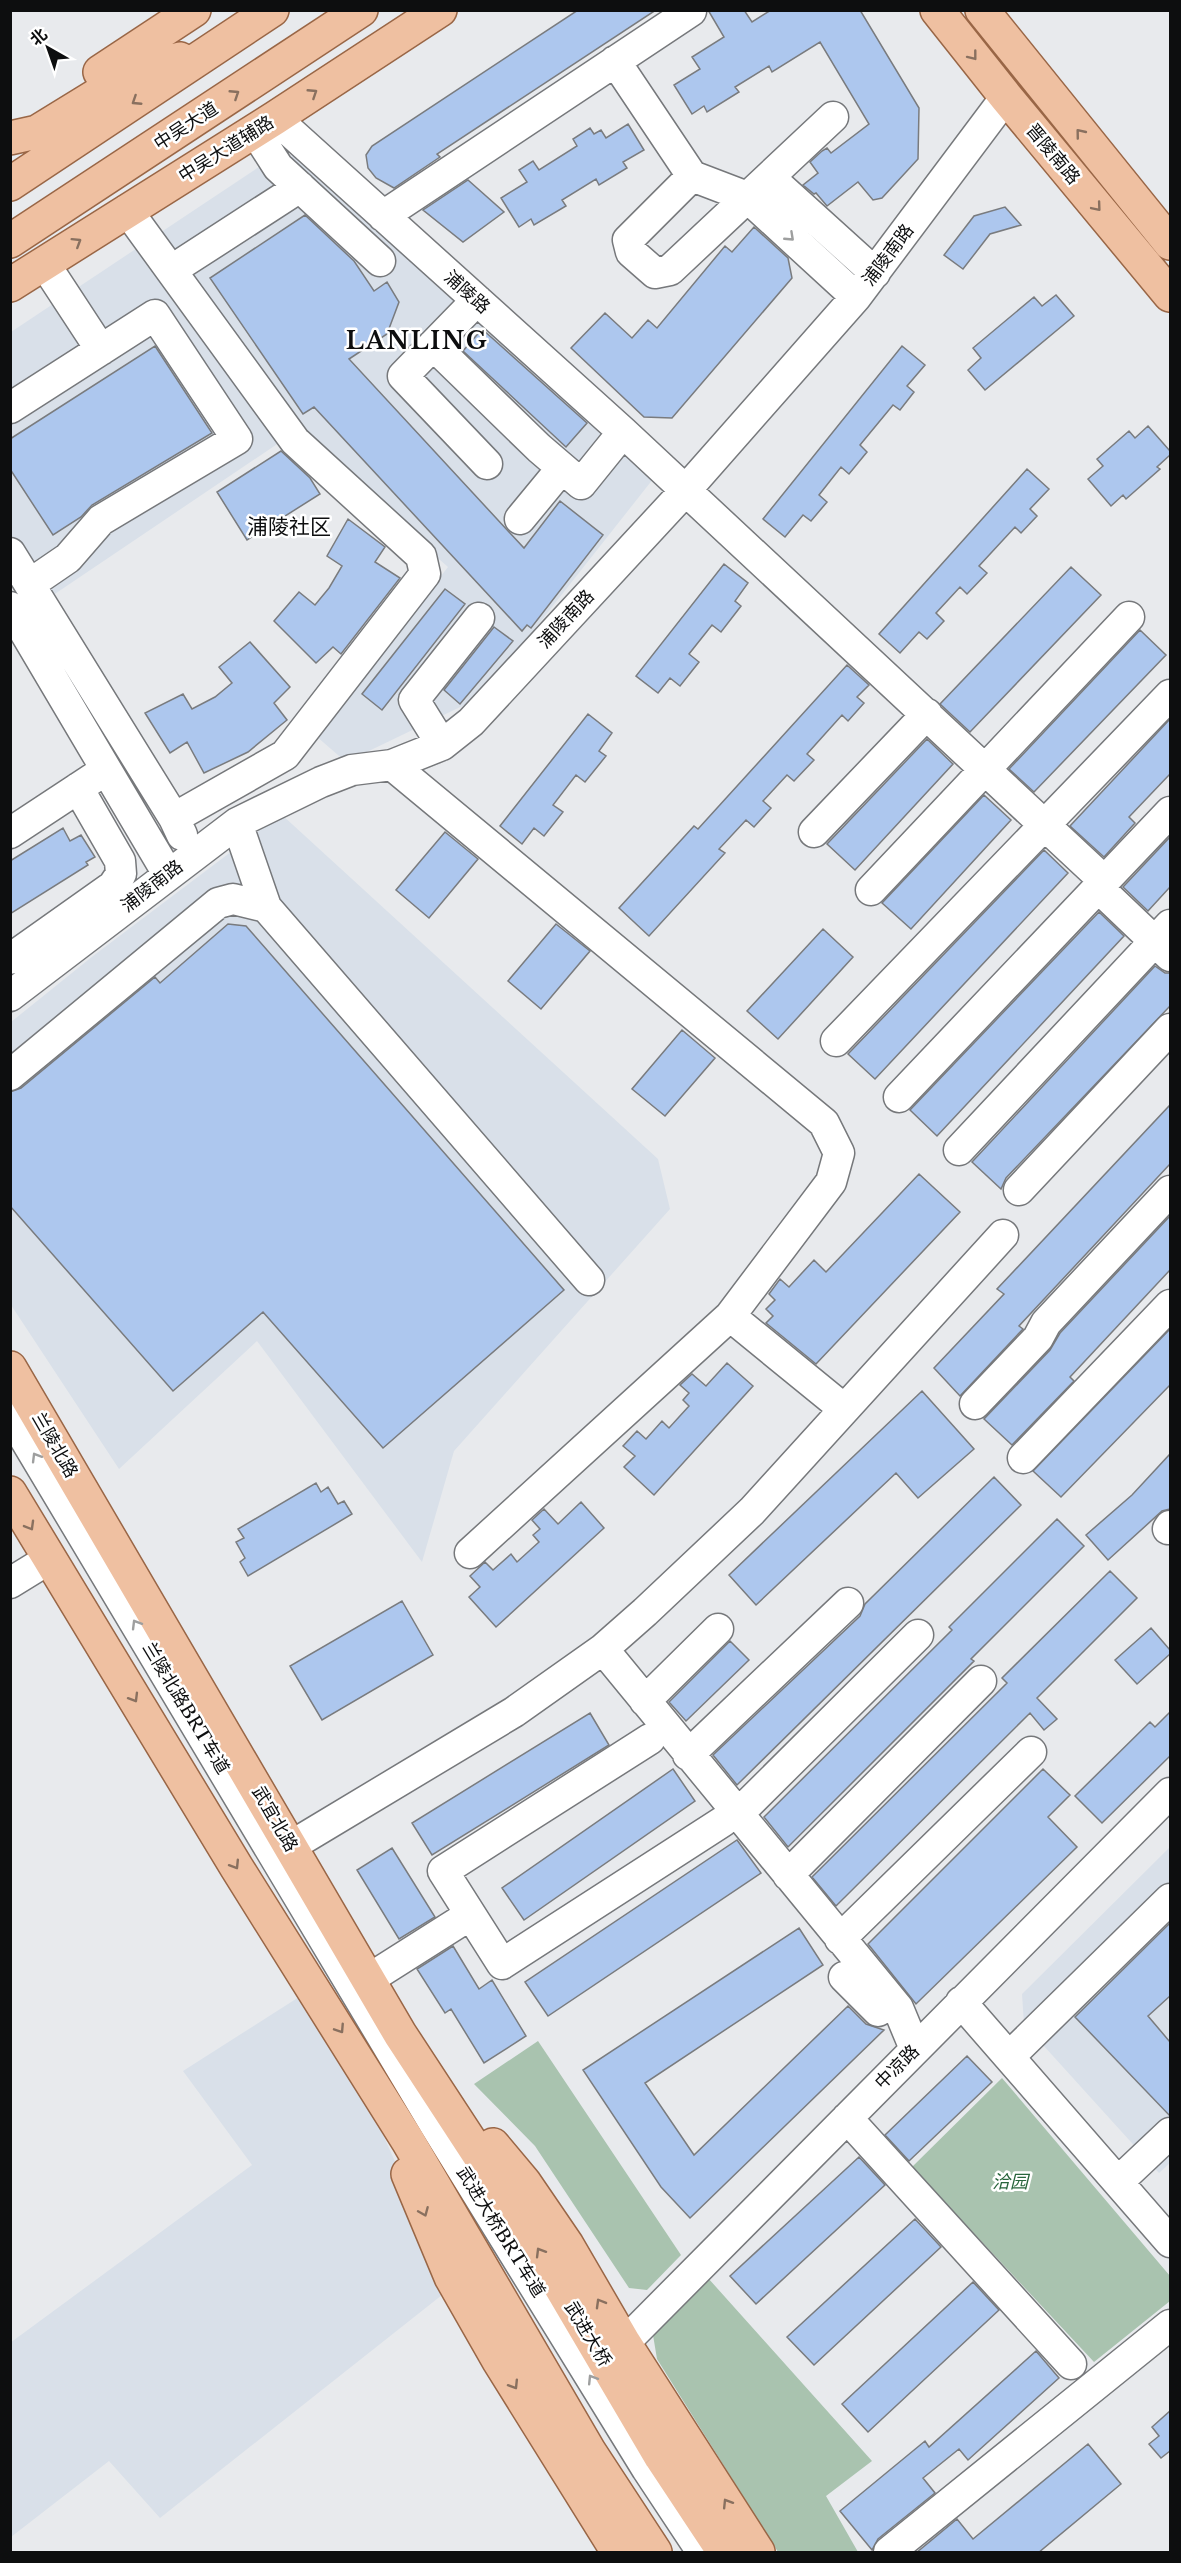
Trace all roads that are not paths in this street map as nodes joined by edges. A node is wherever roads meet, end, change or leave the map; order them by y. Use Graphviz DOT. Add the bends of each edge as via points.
graph roads {
  1 [pos="194,10"];
  2 [pos="272,10"];
  3 [pos="343,10"];
  4 [pos="361,10"];
  5 [pos="400,10"];
  6 [pos="440,10"];
  7 [pos="937,10"];
  8 [pos="982,10"];
  9 [pos="691,11"];
  10 [pos="214,49"];
  11 [pos="303,49"];
  12 [pos="615,61"];
  13 [pos="349,70"];
  14 [pos="1006,97"];
  15 [pos="833,117"];
  16 [pos="265,124"];
  17 [pos="10,130"];
  18 [pos="10,138"];
  19 [pos="206,161"];
  20 [pos="692,176"];
  21 [pos="769,177"];
  22 [pos="10,184"];
  23 [pos="300,187"];
  24 [pos="747,197"];
  25 [pos="127,210"];
  26 [pos="383,216"];
  27 [pos="10,242"];
  28 [pos="1170,243"];
  29 [pos="380,261"];
  30 [pos="184,262"];
  31 [pos="44,263"];
  32 [pos="875,273"];
  33 [pos="10,285"];
  34 [pos="1170,295"];
  35 [pos="856,297"];
  36 [pos="477,300"];
  37 [pos="433,345"];
  38 [pos="101,350"];
  39 [pos="10,408"];
  40 [pos="623,432"];
  41 [pos="487,464"];
  42 [pos="562,468"];
  43 [pos="685,491"];
  44 [pos="520,519"];
  45 [pos="10,553"];
  46 [pos="30,584"];
  47 [pos="11,608"];
  48 [pos="1129,617"];
  49 [pos="479,618"];
  50 [pos="1170,695"];
  51 [pos="927,714"];
  52 [pos="442,745"];
  53 [pos="392,765"];
  54 [pos="106,769"];
  55 [pos="985,769"];
  56 [pos="78,788"];
  57 [pos="1170,812"];
  58 [pos="174,818"];
  59 [pos="237,823"];
  60 [pos="1045,825"];
  61 [pos="814,832"];
  62 [pos="10,833"];
  63 [pos="180,865"];
  64 [pos="1101,884"];
  65 [pos="871,890"];
  66 [pos="266,907"];
  67 [pos="1165,941"];
  68 [pos="10,959"];
  69 [pos="10,996"];
  70 [pos="1170,1029"];
  71 [pos="836,1041"];
  72 [pos="10,1075"];
  73 [pos="899,1097"];
  74 [pos="959,1150"];
  75 [pos="1019,1190"];
  76 [pos="1170,1191"];
  77 [pos="1003,1235"];
  78 [pos="589,1280"];
  79 [pos="1170,1305"];
  80 [pos="730,1316"];
  81 [pos="10,1368"];
  82 [pos="975,1404"];
  83 [pos="844,1409"];
  84 [pos="10,1414"];
  85 [pos="1023,1458"];
  86 [pos="10,1493"];
  87 [pos="100,1522"];
  88 [pos="470,1553"];
  89 [pos="49,1559"];
  90 [pos="10,1583"];
  91 [pos="848,1603"];
  92 [pos="718,1629"];
  93 [pos="918,1635"];
  94 [pos="603,1649"];
  95 [pos="981,1681"];
  96 [pos="645,1701"];
  97 [pos="650,1739"];
  98 [pos="1031,1752"];
  99 [pos="688,1755"];
  100 [pos="1170,1792"];
  101 [pos="730,1818"];
  102 [pos="291,1846"];
  103 [pos="788,1875"];
  104 [pos="1170,1899"];
  105 [pos="470,1914"];
  106 [pos="840,1939"];
  107 [pos="844,1977"];
  108 [pos="369,1979"];
  109 [pos="961,2002"];
  110 [pos="400,2034"];
  111 [pos="915,2049"];
  112 [pos="1009,2057"];
  113 [pos="360,2061"];
  114 [pos="847,2118"];
  115 [pos="429,2129"];
  116 [pos="1170,2133"];
  117 [pos="1118,2182"];
  118 [pos="1170,2242"];
  119 [pos="1170,2325"];
  120 [pos="624,2343"];
  121 [pos="1071,2364"];
  122 [pos="618,2553"];
  123 [pos="656,2553"];
  124 [pos="673,2553"];
  125 [pos="702,2553"];
  126 [pos="724,2553"];
  127 [pos="758,2553"];
  128 [pos="890,2553"];
  1 -- 17 [label="main road"];
  2 -- 10 [label="main road"];
  3 -- 11 [label="main road"];
  4 -- 11 [label="main road, 中吴大道"];
  5 -- 13 [label="main road"];
  6 -- 13 [label="main road, 中吴大道辅路"];
  7 -- 14 [label="main road, 晋陵南路, one-way"];
  28 -- 8 [label="main road, 晋陵南路, one-way"];
  9 -- 12 [label="street"];
  10 -- 18 [label="main road" via="133,73 37,132"];
  10 -- 22 [label="main road, one-way"];
  27 -- 11 [label="main road, 中吴大道, one-way"];
  12 -- 20 [label="street"];
  12 -- 26 [label="street"];
  16 -- 13 [label="main road, 中吴大道辅路, one-way"];
  14 -- 32 [label="street, 浦陵南路"];
  14 -- 34 [label="main road, 晋陵南路, one-way"];
  15 -- 21 [label="street"];
  16 -- 19 [label="main road, 中吴大道辅路"];
  16 -- 23 [label="street" via="278,167"];
  16 -- 26 [label="street, 浦陵路"];
  19 -- 25 [label="main road, 中吴大道辅路"];
  19 -- 27 [label="main road" via="123,183 53,227"];
  20 -- 24 [label="street"];
  20 -- 24 [label="street" via="628,240 631,252 655,273 670,270"];
  21 -- 24 [label="street"];
  21 -- 32 [label="street"];
  23 -- 29 [label="street"];
  23 -- 30 [label="street"];
  24 -- 35 [label="street, one-way"];
  31 -- 25 [label="main road, 中吴大道辅路, one-way"];
  25 -- 58 [label="street" via="295,441 421,556 425,574 285,755"];
  26 -- 36 [label="street, 浦陵路"];
  31 -- 33 [label="main road, 中吴大道辅路"];
  31 -- 38 [label="street"];
  32 -- 35 [label="street, 浦陵南路"];
  35 -- 43 [label="street, 浦陵南路"];
  36 -- 37 [label="street"];
  36 -- 40 [label="street, 浦陵路"];
  37 -- 41 [label="street" via="403,376"];
  37 -- 42 [label="street"];
  38 -- 39 [label="street"];
  38 -- 46 [label="street" via="156,315 237,439 101,520 68,558"];
  40 -- 42 [label="street" via="581,484"];
  40 -- 43 [label="street, 浦陵路"];
  42 -- 44 [label="street"];
  43 -- 51 [label="street, 浦陵路"];
  43 -- 52 [label="street, 浦陵南路" via="471,722"];
  45 -- 46 [label="street"];
  46 -- 58 [label="street"];
  47 -- 54 [label="street"];
  48 -- 55 [label="street"];
  49 -- 52 [label="street" via="414,700"];
  50 -- 60 [label="street"];
  51 -- 55 [label="street, 浦陵路"];
  51 -- 61 [label="street"];
  52 -- 53 [label="street, 浦陵南路"];
  53 -- 59 [label="street, 浦陵南路" via="352,770"];
  53 -- 80 [label="street" via="824,1123 839,1153 831,1182"];
  54 -- 56 [label="street"];
  54 -- 63 [label="street"];
  55 -- 60 [label="street, 浦陵路"];
  55 -- 65 [label="street"];
  56 -- 62 [label="street"];
  56 -- 68 [label="street" via="120,861 121,874 113,886"];
  57 -- 64 [label="street"];
  58 -- 63 [label="street"];
  59 -- 63 [label="street, 浦陵南路"];
  59 -- 66 [label="street"];
  60 -- 64 [label="street, 浦陵路" via="1097,874"];
  60 -- 71 [label="street"];
  63 -- 69 [label="street, 浦陵南路"];
  64 -- 67 [label="street, 浦陵路" via="1106,895"];
  64 -- 73 [label="street"];
  66 -- 72 [label="street" via="233,899 218,903"];
  66 -- 78 [label="street"];
  67 -- 74 [label="street"];
  70 -- 75 [label="street"];
  76 -- 82 [label="street"];
  77 -- 83 [label="street"];
  79 -- 85 [label="street"];
  80 -- 83 [label="street"];
  80 -- 88 [label="street"];
  81 -- 87 [label="main road, 兰陵北路"];
  83 -- 94 [label="street" via="752,1511"];
  115 -- 84 [label="street, 兰陵北路BRT车道, one-way"];
  86 -- 89 [label="main road, one-way"];
  87 -- 102 [label="main road, 武宜北路"];
  89 -- 90 [label="street"];
  89 -- 113 [label="main road, one-way"];
  91 -- 99 [label="street"];
  92 -- 96 [label="street"];
  93 -- 101 [label="street"];
  94 -- 96 [label="street"];
  94 -- 102 [label="street" via="514,1712"];
  95 -- 103 [label="street"];
  96 -- 99 [label="street"];
  97 -- 105 [label="street" via="442,1870"];
  98 -- 106 [label="street"];
  99 -- 101 [label="street"];
  100 -- 109 [label="street, 中凉路"];
  101 -- 103 [label="street"];
  101 -- 105 [label="street" via="502,1964"];
  102 -- 108 [label="main road, 武宜北路"];
  103 -- 106 [label="street"];
  104 -- 112 [label="street"];
  105 -- 108 [label="street"];
  106 -- 111 [label="street" via="898,2008"];
  107 -- 111 [label="street"];
  108 -- 110 [label="main road, 武宜北路"];
  109 -- 111 [label="street, 中凉路"];
  109 -- 112 [label="street"];
  110 -- 115 [label="main road, 武宜北路"];
  120 -- 110 [label="main road, one-way" via="567,2245 524,2182"];
  111 -- 114 [label="street, 中凉路"];
  112 -- 117 [label="street"];
  113 -- 115 [label="main road"];
  113 -- 122 [label="main road, one-way" via="451,2277"];
  114 -- 120 [label="street, 中凉路"];
  114 -- 121 [label="street"];
  115 -- 123 [label="main road" via="589,2451"];
  115 -- 124 [label="street, 武进大桥BRT车道" via="597,2437"];
  125 -- 115 [label="street, 武进大桥BRT车道, one-way"];
  126 -- 115 [label="main road, 武进大桥, one-way" via="661,2457 519,2216"];
  116 -- 117 [label="street"];
  117 -- 118 [label="street"];
  119 -- 128 [label="street"];
  127 -- 120 [label="main road, one-way"];
}
